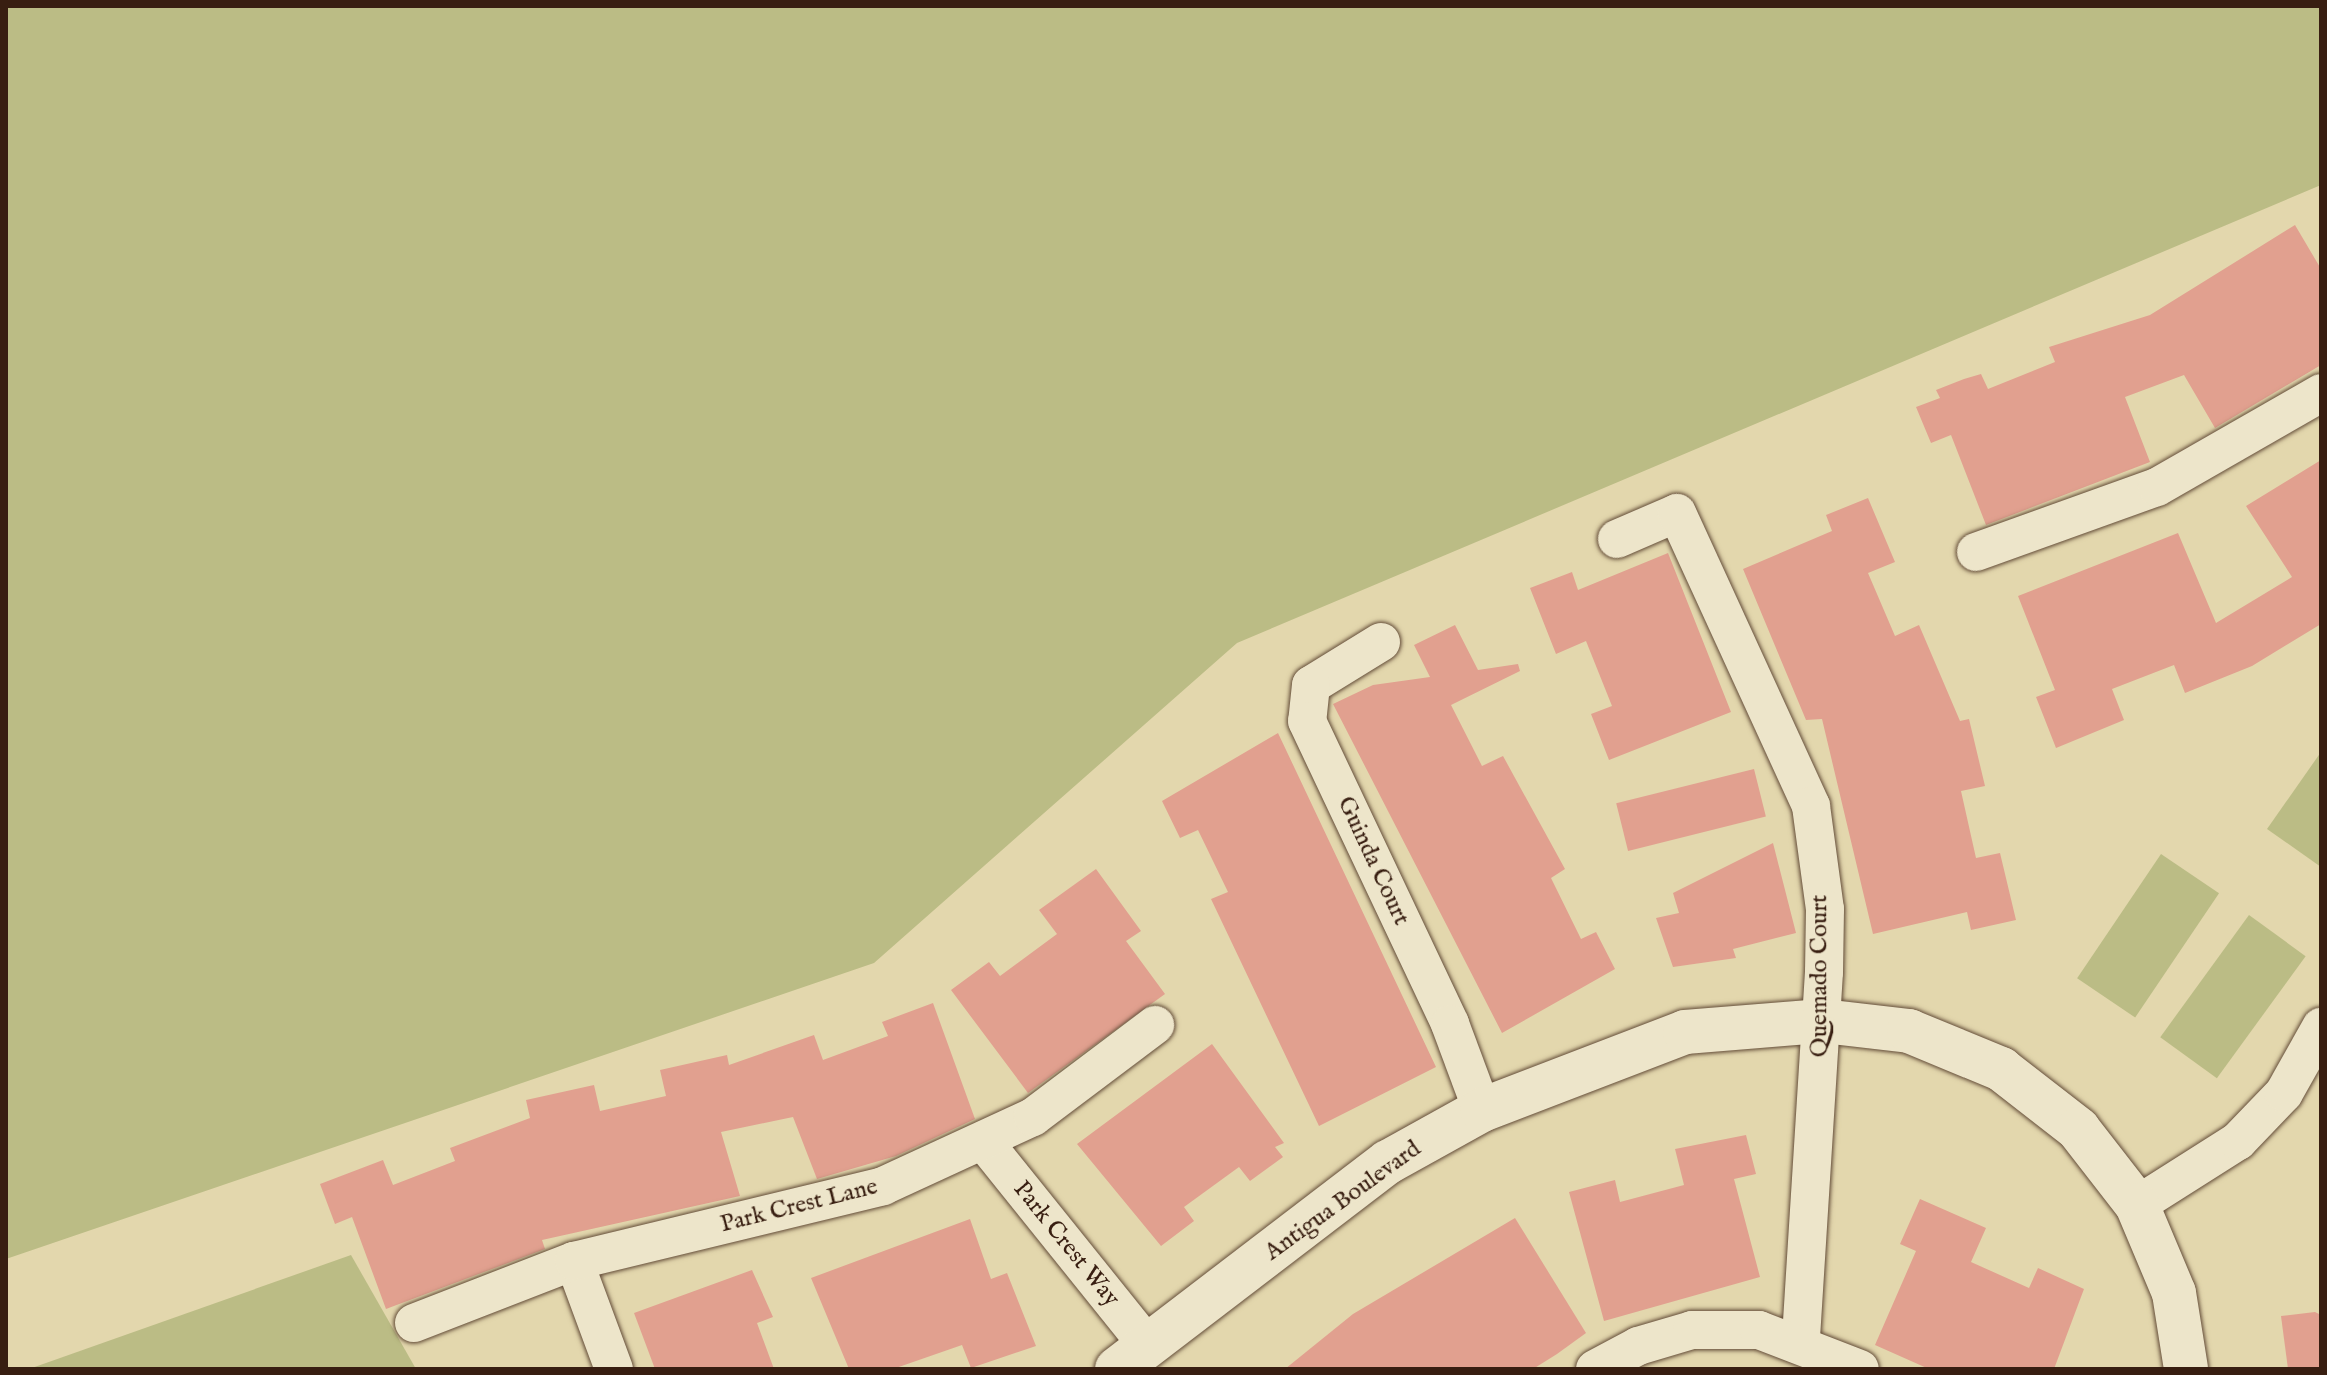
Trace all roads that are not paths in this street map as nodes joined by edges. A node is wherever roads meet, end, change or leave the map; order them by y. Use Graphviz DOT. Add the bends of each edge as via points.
graph roads {
  1 [pos="2321,393"];
  2 [pos="1617,539"];
  3 [pos="1976,552"];
  4 [pos="1381,642"];
  5 [pos="1823,1021"];
  6 [pos="1155,1025"];
  7 [pos="2321,1027"];
  8 [pos="1482,1110"];
  9 [pos="984,1142"];
  10 [pos="2137,1205"];
  11 [pos="574,1261"];
  12 [pos="414,1323"];
  13 [pos="1801,1342"];
  14 [pos="1133,1358"];
  15 [pos="614,1369"];
  16 [pos="1595,1369"];
  17 [pos="1860,1369"];
  18 [pos="2186,1369"];
  1 -- 3 [label="street" via="2157,487"];
  2 -- 5 [label="street, Quemado Court" via="1677,513 1811,806 1825,909"];
  4 -- 8 [label="street, Guinda Court" via="1311,685 1307,721 1450,1024"];
  5 -- 8 [label="street, Antigua Boulevard" via="1685,1032"];
  5 -- 10 [label="street, Antigua Boulevard" via="1909,1031 2001,1069 2078,1129"];
  5 -- 13 [label="street, Quemado Court"];
  6 -- 9 [label="street, Park Crest Lane" via="1033,1117"];
  7 -- 10 [label="street" via="2284,1093 2238,1141"];
  8 -- 14 [label="street, Antigua Boulevard" via="1388,1162"];
  9 -- 11 [label="street, Park Crest Lane" via="883,1186"];
  9 -- 14 [label="street, Park Crest Way"];
  10 -- 18 [label="street, Antigua Boulevard" via="2174,1293"];
  11 -- 12 [label="street, Park Crest Lane"];
  11 -- 15 [label="street"];
  13 -- 16 [label="street" via="1759,1330 1692,1330 1638,1346"];
  13 -- 17 [label="street"];
}
